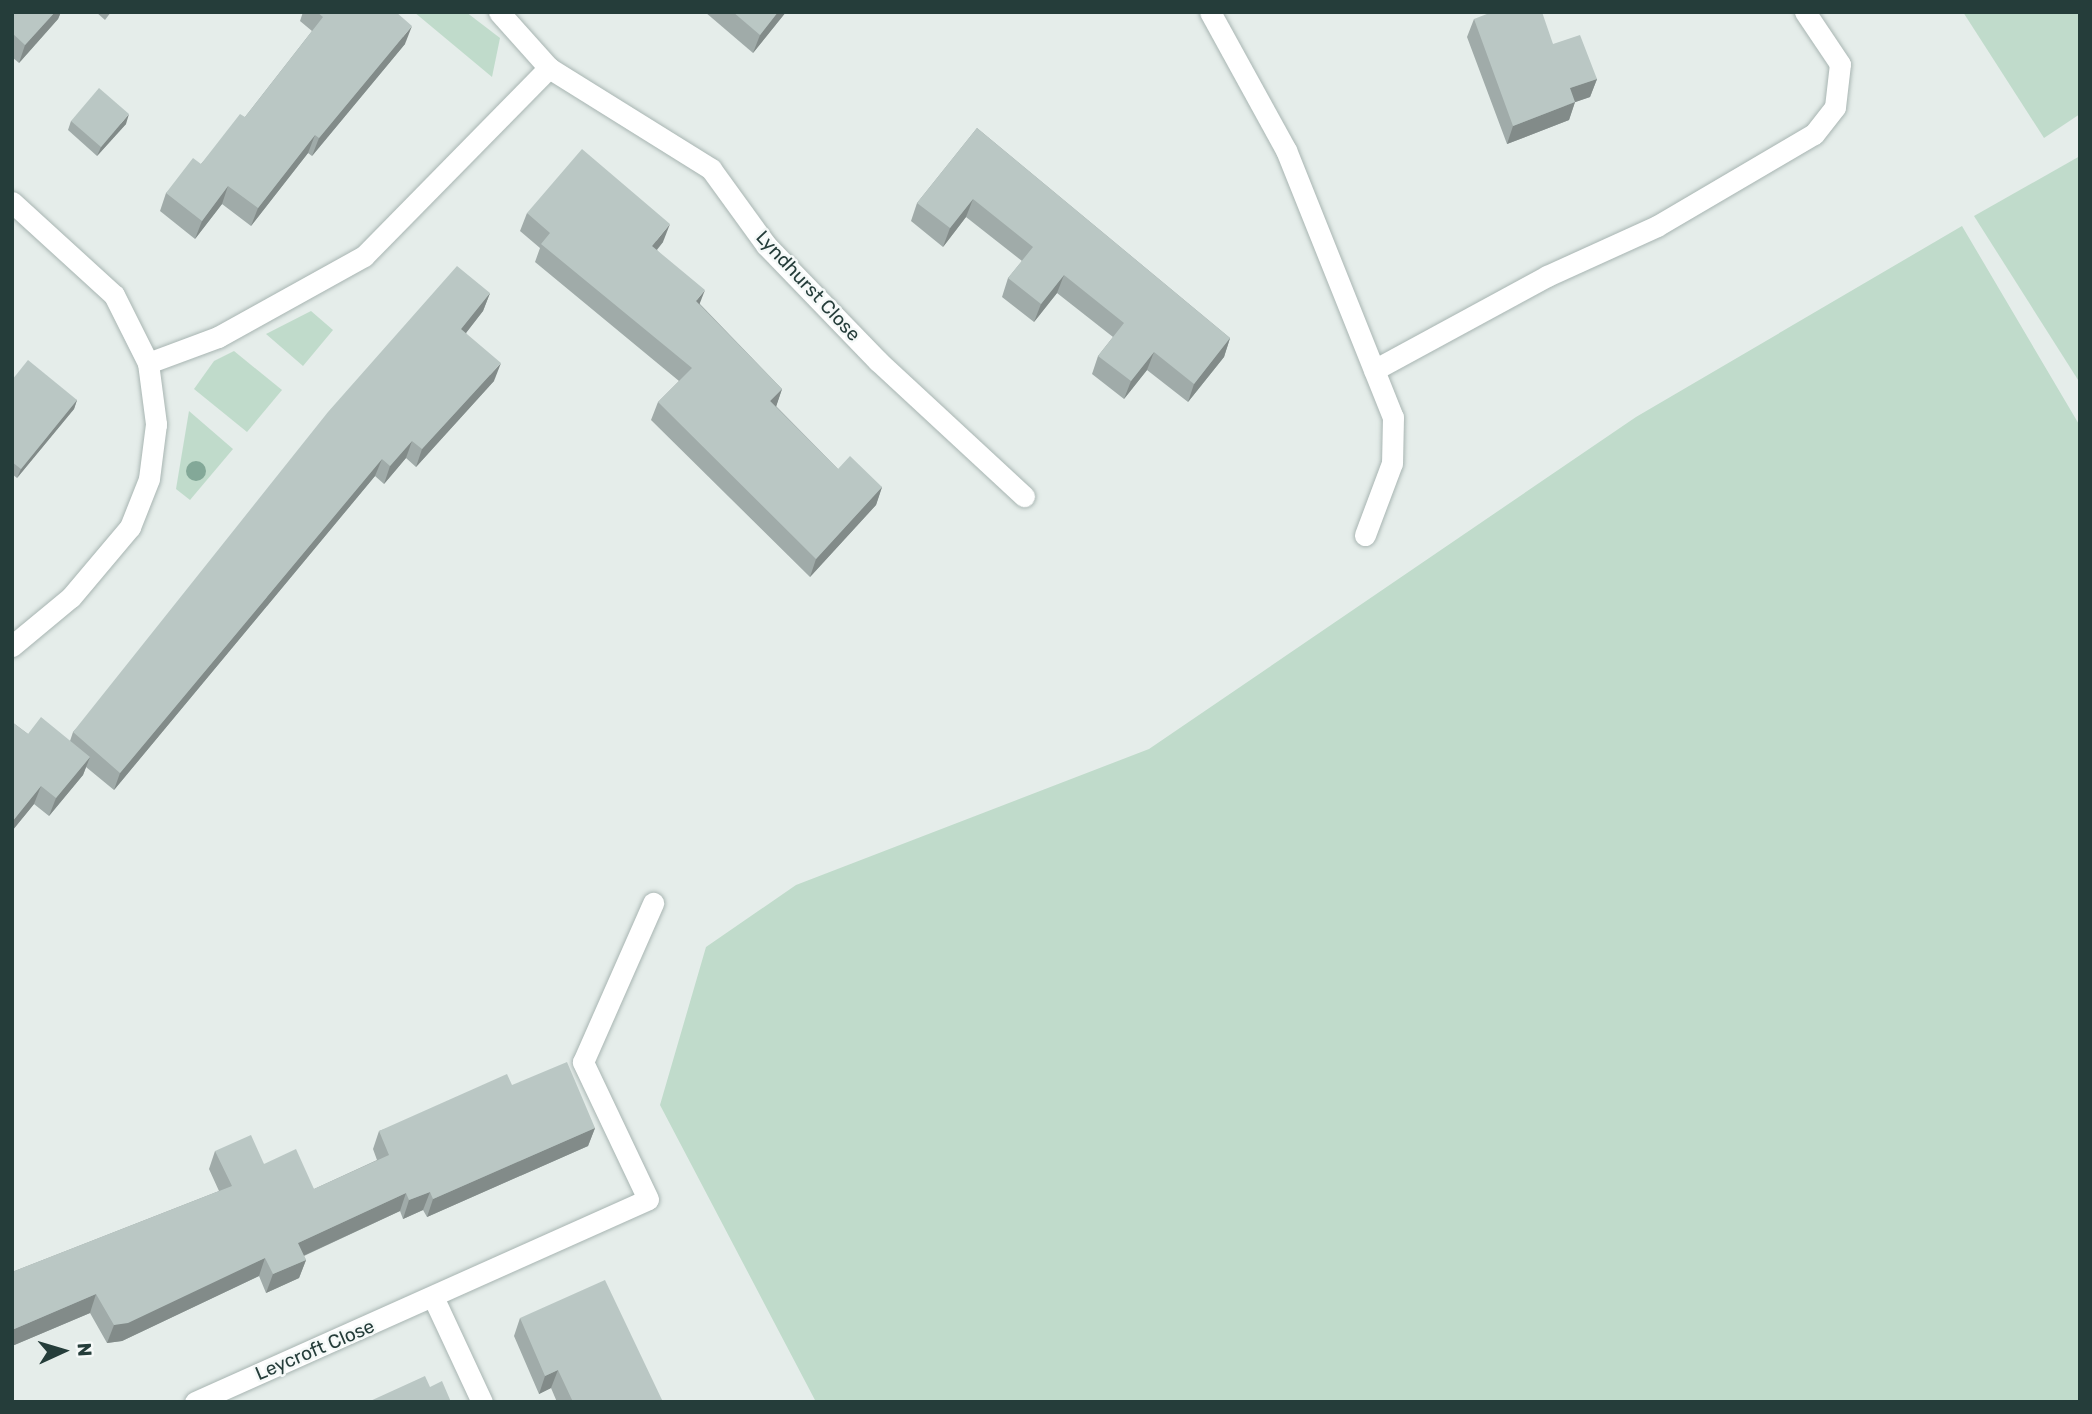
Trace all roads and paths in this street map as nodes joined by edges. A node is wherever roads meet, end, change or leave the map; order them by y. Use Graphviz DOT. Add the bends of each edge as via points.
graph roads {
  1 [pos="499,12"];
  2 [pos="1210,12"];
  3 [pos="1805,12"];
  4 [pos="549,68"];
  5 [pos="12,202"];
  6 [pos="148,363"];
  7 [pos="1374,370"];
  8 [pos="1024,496"];
  9 [pos="1365,535"];
  10 [pos="12,646"];
  11 [pos="653,903"];
  12 [pos="434,1299"];
  13 [pos="195,1402"];
  14 [pos="482,1402"];
  1 -- 4 [label="street, Lyndhurst Close"];
  2 -- 7 [label="street" via="1286,150"];
  3 -- 7 [label="street" via="1840,64 1835,107 1814,134 1657,226 1547,276"];
  4 -- 6 [label="street" via="364,256 218,337"];
  4 -- 8 [label="street, Lyndhurst Close" via="711,169 766,245 878,361"];
  5 -- 6 [label="street" via="114,295"];
  6 -- 10 [label="street" via="156,424 149,480 130,527 71,597"];
  7 -- 9 [label="street" via="1393,417 1392,463"];
  11 -- 12 [label="street, Leycroft Close" via="583,1062 648,1199"];
  12 -- 13 [label="street, Leycroft Close"];
  12 -- 14 [label="street"];
}
